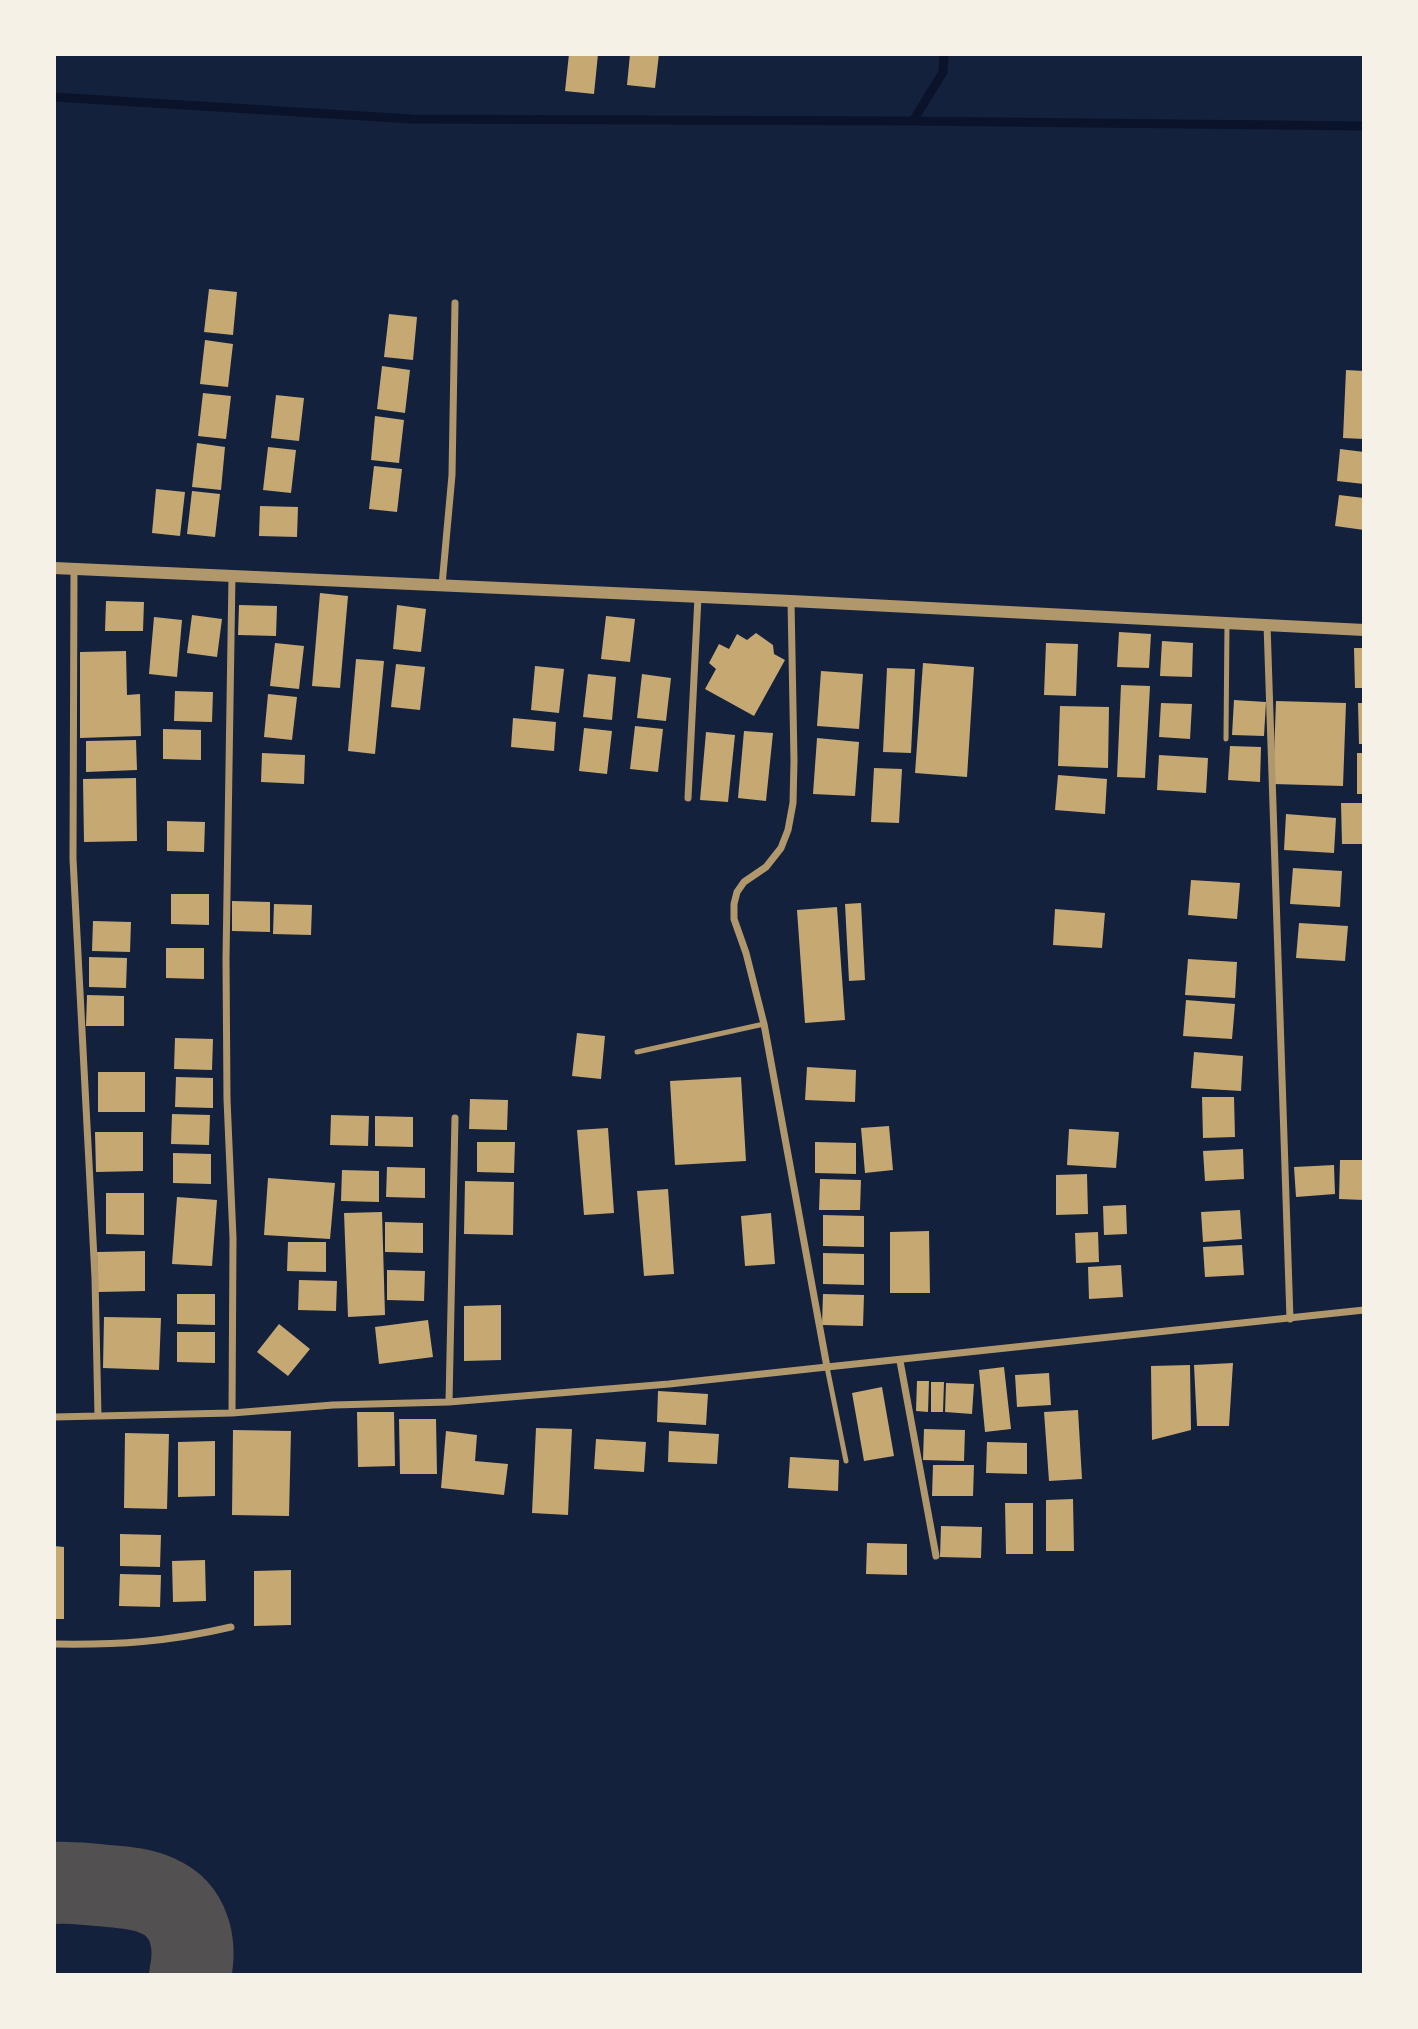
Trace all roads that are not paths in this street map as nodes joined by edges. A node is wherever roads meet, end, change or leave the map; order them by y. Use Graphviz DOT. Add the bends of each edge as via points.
graph roads {
  1 [pos="455,303"];
  2 [pos="54,568"];
  3 [pos="75,569"];
  4 [pos="232,575"];
  5 [pos="442,585"];
  6 [pos="698,597"];
  7 [pos="791,601"];
  8 [pos="1227,622"];
  9 [pos="1267,624"];
  10 [pos="1364,630"];
  11 [pos="1226,739"];
  12 [pos="688,798"];
  13 [pos="764,1024"];
  14 [pos="637,1052"];
  15 [pos="455,1118"];
  16 [pos="1364,1310"];
  17 [pos="1290,1319"];
  18 [pos="900,1361"];
  19 [pos="827,1367"];
  20 [pos="449,1402"];
  21 [pos="232,1413"];
  22 [pos="98,1416"];
  23 [pos="54,1417"];
  24 [pos="846,1461"];
  25 [pos="936,1556"];
  26 [pos="231,1627"];
  27 [pos="54,1644"];
  1 -- 5 [label="street" via="452,475"];
  2 -- 3 [label="street"];
  3 -- 4 [label="street"];
  3 -- 22 [label="street" via="73,859"];
  4 -- 5 [label="street"];
  4 -- 21 [label="street" via="226,997 233,1238"];
  5 -- 6 [label="street"];
  6 -- 7 [label="street"];
  6 -- 12 [label="street"];
  7 -- 8 [label="street"];
  7 -- 13 [label="street" via="794,761 788,830 781,848 766,867 744,882 734,904 734,919"];
  8 -- 9 [label="street"];
  8 -- 11 [label="lane"];
  9 -- 10 [label="street"];
  9 -- 17 [label="street"];
  13 -- 14 [label="lane"];
  13 -- 19 [label="street"];
  15 -- 20 [label="street"];
  16 -- 17 [label="street"];
  17 -- 18 [label="street"];
  18 -- 19 [label="street"];
  18 -- 25 [label="street"];
  19 -- 20 [label="street"];
  19 -- 24 [label="lane"];
  20 -- 21 [label="street"];
  21 -- 22 [label="street"];
  22 -- 23 [label="street"];
  26 -- 27 [label="street" via="156,1642"];
}
